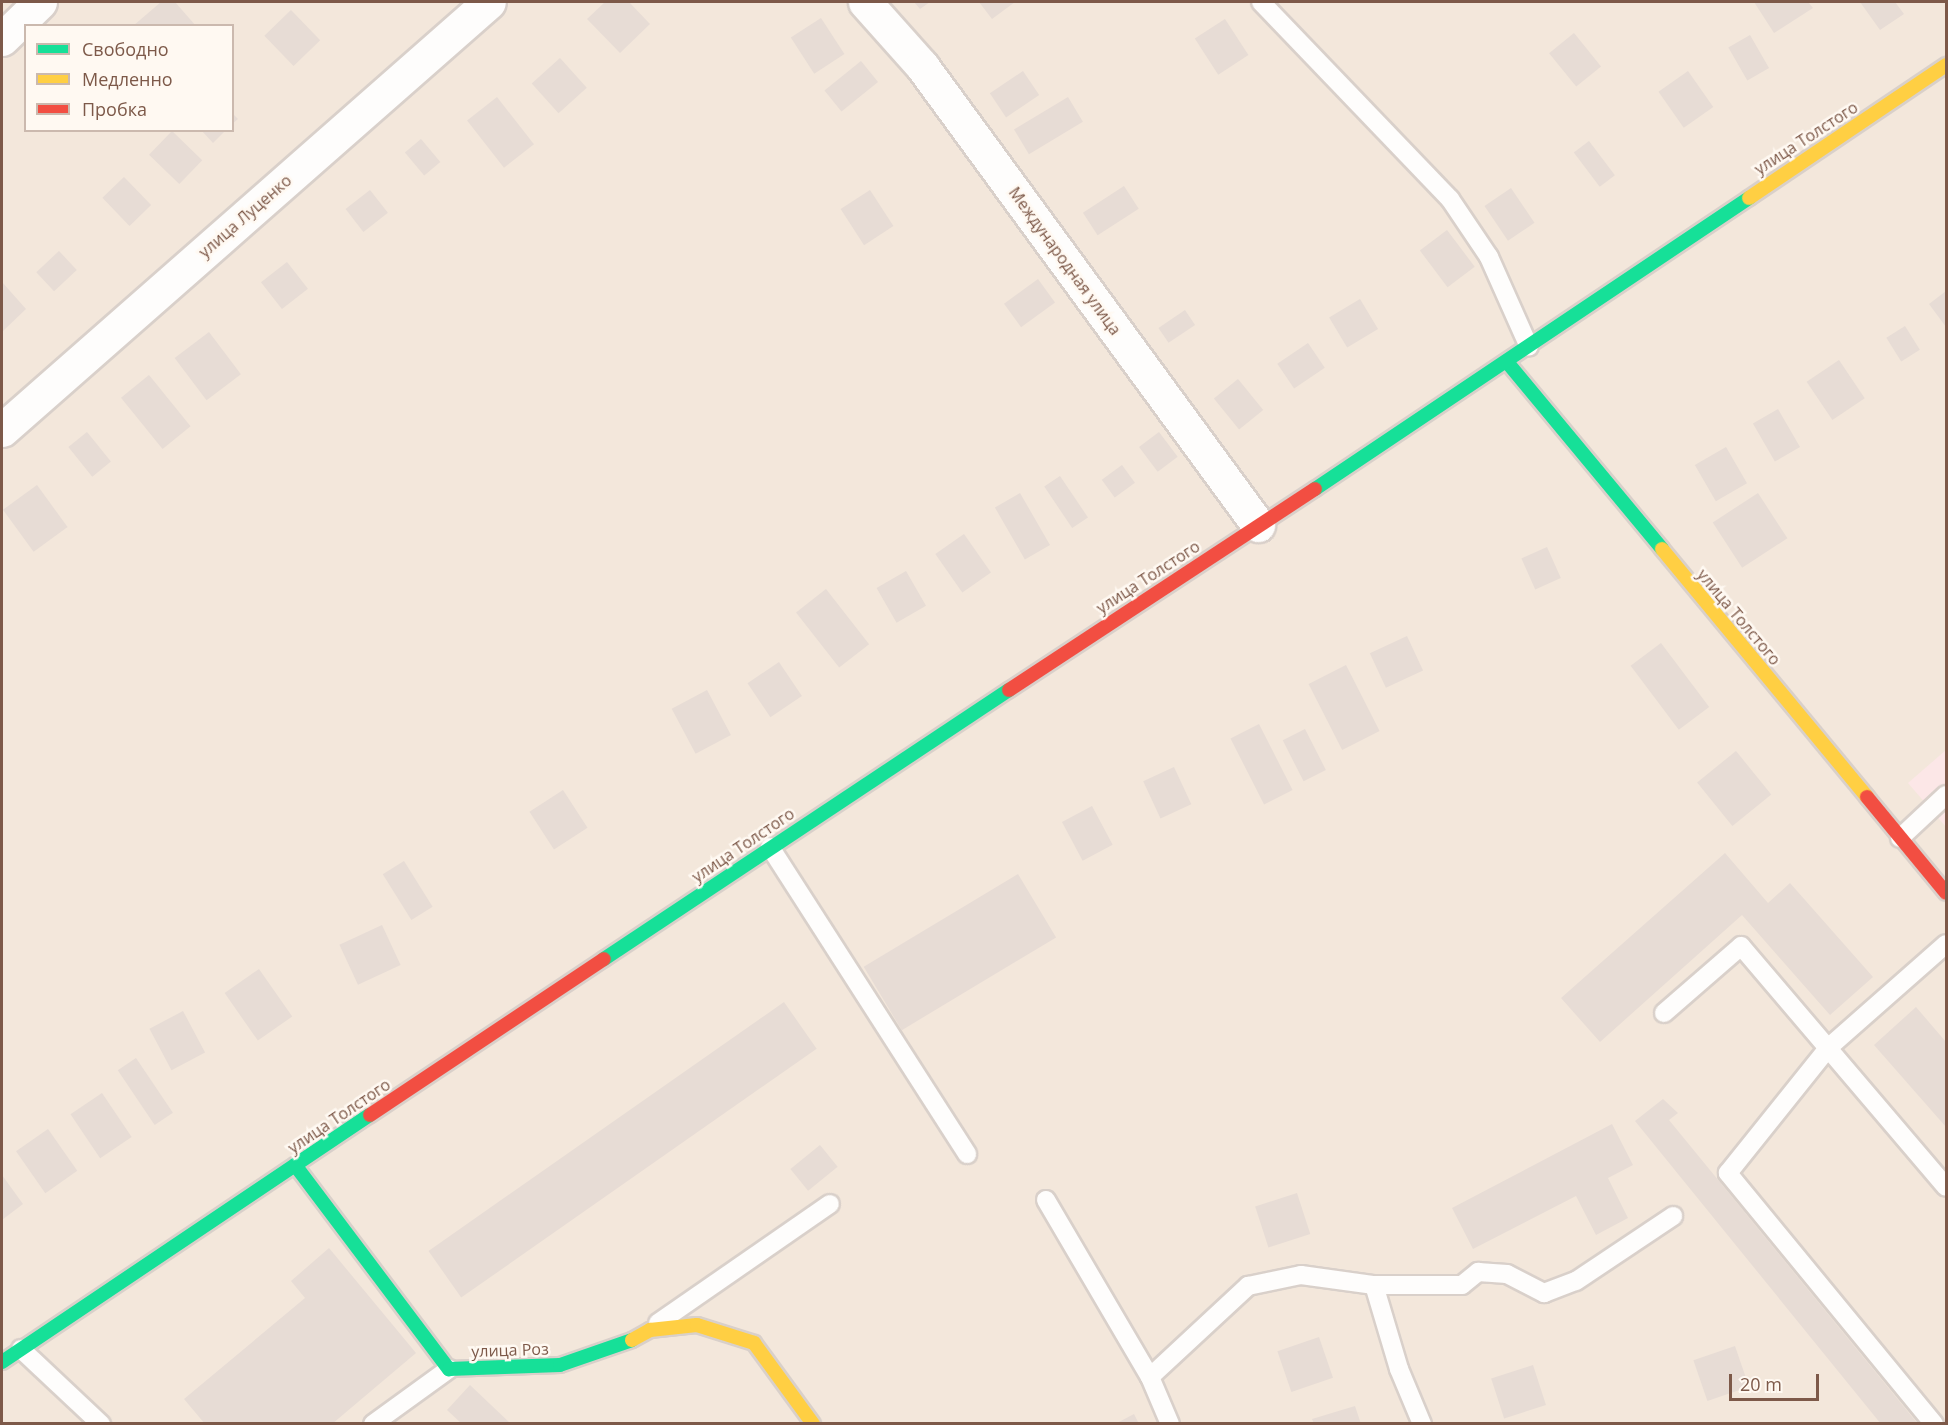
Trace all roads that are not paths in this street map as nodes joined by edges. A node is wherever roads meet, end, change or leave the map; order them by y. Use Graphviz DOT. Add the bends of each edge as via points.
graph roads {
  1 [pos="40,2"];
  2 [pos="489,2"];
  3 [pos="865,2"];
  4 [pos="1261,2"];
  5 [pos="2,39"];
  6 [pos="1947,65"];
  7 [pos="1529,347"];
  8 [pos="1507,362"];
  9 [pos="2,430"];
  10 [pos="1258,525"];
  11 [pos="1947,795"];
  12 [pos="1900,838"];
  13 [pos="770,847"];
  14 [pos="1947,893"];
  15 [pos="1947,944"];
  16 [pos="1664,1013"];
  17 [pos="1828,1048"];
  18 [pos="967,1154"];
  19 [pos="295,1165"];
  20 [pos="1947,1186"];
  21 [pos="1046,1200"];
  22 [pos="830,1204"];
  23 [pos="1673,1216"];
  24 [pos="1374,1285"];
  25 [pos="650,1330"];
  26 [pos="21,1349"];
  27 [pos="2,1362"];
  28 [pos="449,1369"];
  29 [pos="1150,1377"];
  30 [pos="101,1424"];
  31 [pos="373,1424"];
  32 [pos="813,1424"];
  33 [pos="1170,1424"];
  34 [pos="1422,1424"];
  35 [pos="1934,1424"];
  1 -- 5 [label="street"];
  2 -- 9 [label="street, улица Луценко"];
  3 -- 10 [label="street, Международная улица" via="922,66"];
  4 -- 7 [label="lane" via="1450,199 1489,257"];
  6 -- 7 [label="main road, улица Толстого"];
  7 -- 8 [label="main road, улица Толстого"];
  8 -- 10 [label="main road, улица Толстого"];
  8 -- 12 [label="main road, улица Толстого"];
  10 -- 13 [label="main road, улица Толстого"];
  11 -- 12 [label="lane"];
  12 -- 14 [label="main road, улица Толстого"];
  13 -- 18 [label="lane"];
  13 -- 19 [label="main road, улица Толстого"];
  15 -- 17 [label="lane"];
  16 -- 17 [label="lane" via="1741,946"];
  17 -- 20 [label="lane"];
  17 -- 35 [label="lane" via="1728,1173"];
  19 -- 26 [label="main road, улица Толстого"];
  19 -- 28 [label="main road, улица Роз"];
  21 -- 29 [label="lane"];
  22 -- 25 [label="lane"];
  23 -- 24 [label="lane" via="1576,1281 1544,1293 1507,1274 1478,1272 1462,1285"];
  24 -- 29 [label="lane" via="1301,1275 1248,1286"];
  24 -- 34 [label="lane" via="1399,1369"];
  25 -- 28 [label="main road, улица Роз" via="620,1346 560,1365"];
  25 -- 32 [label="main road, улица Роз" via="697,1325 754,1343"];
  26 -- 27 [label="main road, улица Толстого"];
  26 -- 30 [label="lane"];
  28 -- 31 [label="lane"];
  29 -- 33 [label="lane"];
}
